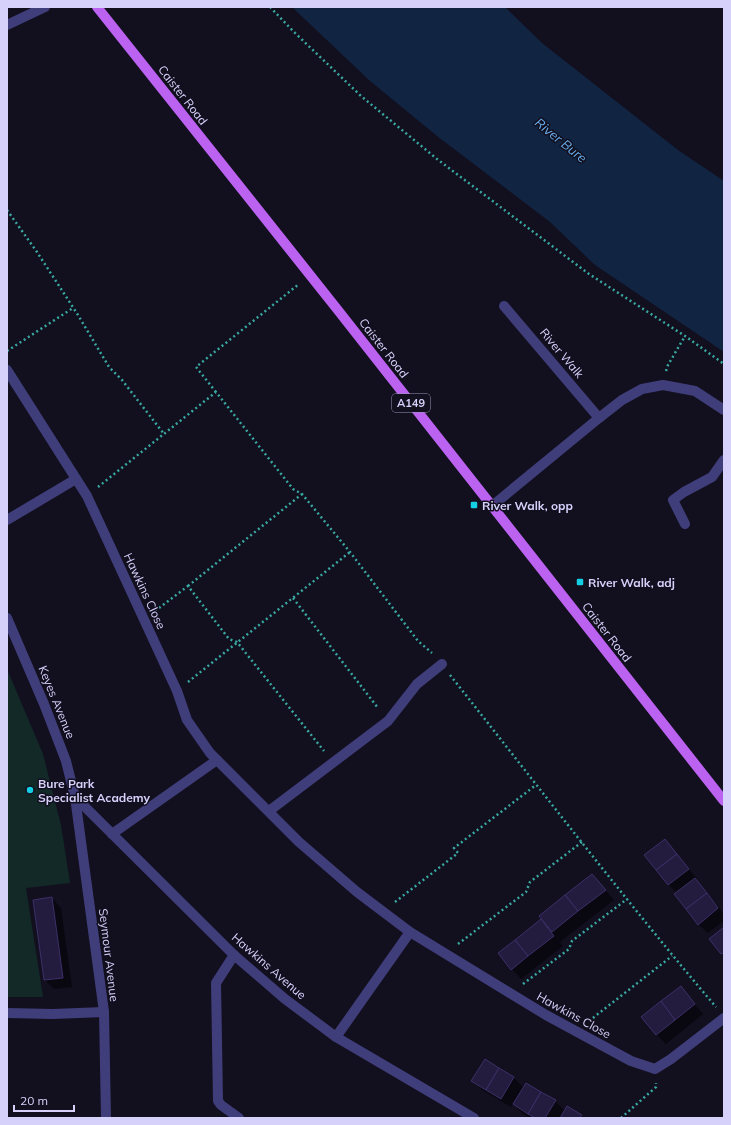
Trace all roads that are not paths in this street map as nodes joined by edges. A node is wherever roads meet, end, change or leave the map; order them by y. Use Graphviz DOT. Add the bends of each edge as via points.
graph roads {
  1 [pos="45,7"];
  2 [pos="97,7"];
  3 [pos="7,25"];
  4 [pos="504,306"];
  5 [pos="7,370"];
  6 [pos="724,410"];
  7 [pos="599,418"];
  8 [pos="724,460"];
  9 [pos="76,479"];
  10 [pos="492,506"];
  11 [pos="7,520"];
  12 [pos="686,524"];
  13 [pos="7,618"];
  14 [pos="442,664"];
  15 [pos="217,760"];
  16 [pos="75,797"];
  17 [pos="724,802"];
  18 [pos="269,811"];
  19 [pos="112,834"];
  20 [pos="410,932"];
  21 [pos="234,955"];
  22 [pos="104,1012"];
  23 [pos="7,1013"];
  24 [pos="721,1014"];
  25 [pos="336,1037"];
  26 [pos="106,1118"];
  27 [pos="239,1118"];
  28 [pos="474,1118"];
  1 -- 3 [label="street"];
  2 -- 10 [label="main road, Caister Road / A149"];
  4 -- 7 [label="street, River Walk"];
  5 -- 9 [label="street, Hawkins Close"];
  6 -- 7 [label="street" via="695,391 662,385 642,389 622,400"];
  7 -- 10 [label="street"];
  8 -- 12 [label="street" via="712,477 673,500"];
  9 -- 11 [label="street"];
  9 -- 15 [label="street, Hawkins Close" via="87,496 177,691 187,720"];
  10 -- 17 [label="main road, Caister Road / A149"];
  13 -- 16 [label="street, Keyes Avenue" via="66,761"];
  14 -- 18 [label="street" via="417,684 388,721"];
  15 -- 18 [label="street, Hawkins Close"];
  15 -- 19 [label="street"];
  16 -- 19 [label="street, Hawkins Avenue"];
  16 -- 22 [label="street, Seymour Avenue"];
  18 -- 20 [label="street, Hawkins Close" via="299,842 357,892"];
  19 -- 21 [label="street, Hawkins Avenue"];
  20 -- 24 [label="street, Hawkins Close" via="546,1016 631,1061 655,1069 671,1060"];
  20 -- 25 [label="street"];
  21 -- 25 [label="street, Hawkins Avenue" via="285,999"];
  21 -- 27 [label="street" via="216,983 218,1101"];
  22 -- 23 [label="street"];
  22 -- 26 [label="street, Seymour Avenue"];
  25 -- 28 [label="street, Hawkins Avenue"];
}
